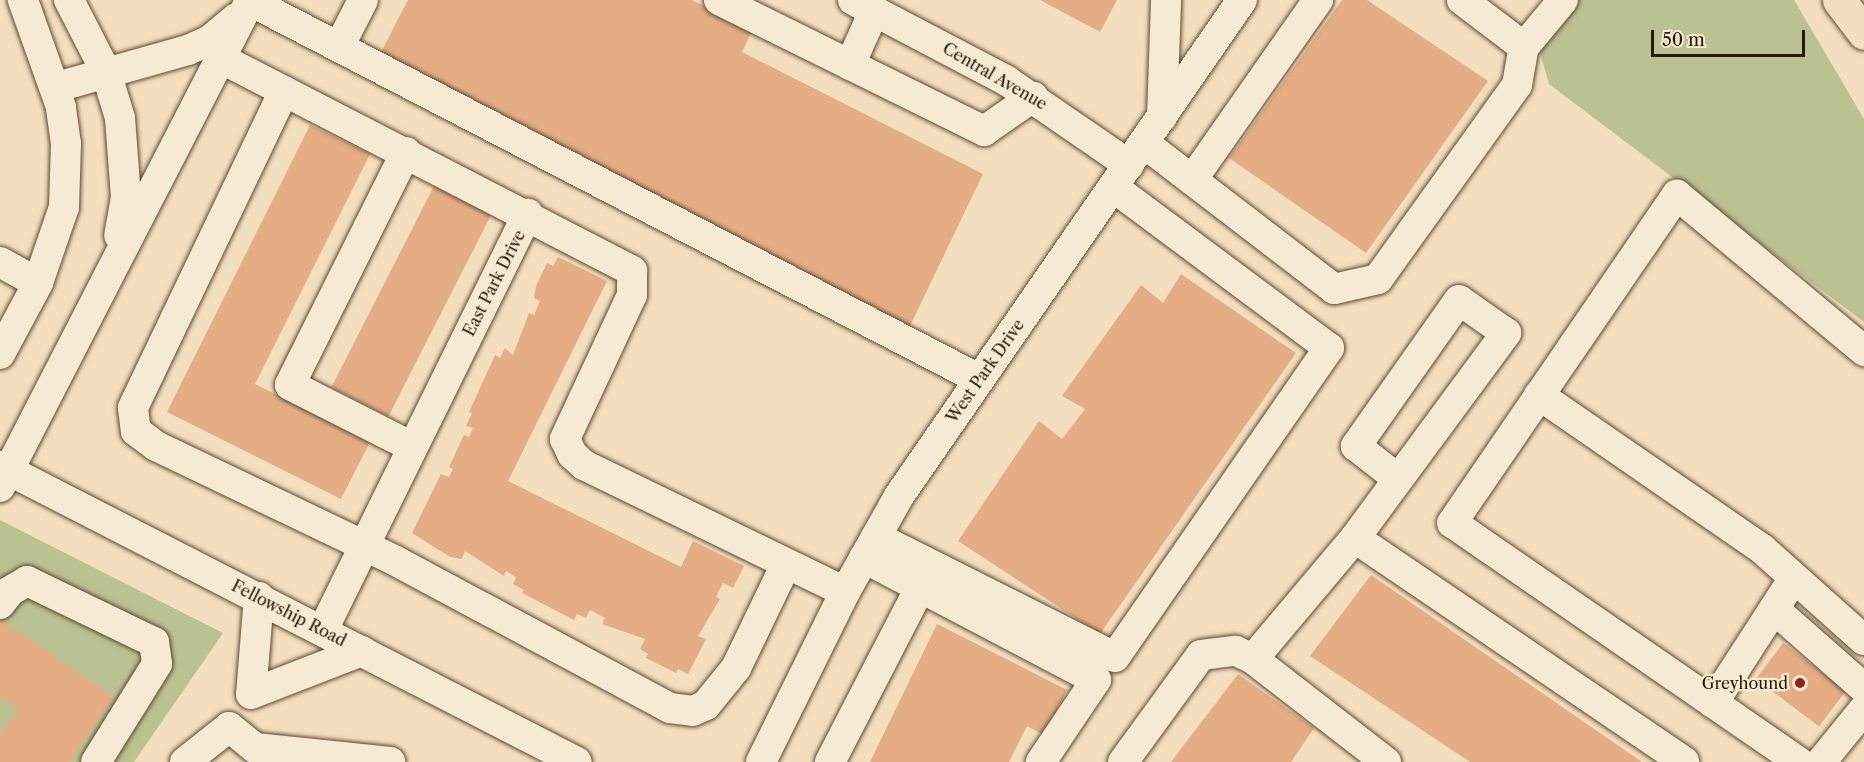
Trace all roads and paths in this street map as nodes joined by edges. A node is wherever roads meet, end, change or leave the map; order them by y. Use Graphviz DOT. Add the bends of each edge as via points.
graph roads {
  1 [pos="23,0"];
  2 [pos="69,0"];
  3 [pos="250,0"];
  4 [pos="363,0"];
  5 [pos="719,0"];
  6 [pos="1166,0"];
  7 [pos="1242,0"];
  8 [pos="1318,0"];
  9 [pos="1462,0"];
  10 [pos="1563,0"];
  11 [pos="864,5"];
  12 [pos="339,47"];
  13 [pos="1524,47"];
  14 [pos="220,58"];
  15 [pos="850,65"];
  16 [pos="106,72"];
  17 [pos="57,87"];
  18 [pos="284,91"];
  19 [pos="1033,97"];
  20 [pos="1162,117"];
  21 [pos="405,152"];
  22 [pos="1129,165"];
  23 [pos="1192,180"];
  24 [pos="528,214"];
  25 [pos="0,262"];
  26 [pos="113,267"];
  27 [pos="38,283"];
  28 [pos="1864,351"];
  29 [pos="0,354"];
  30 [pos="979,379"];
  31 [pos="1539,395"];
  32 [pos="412,447"];
  33 [pos="3,474"];
  34 [pos="1398,478"];
  35 [pos="1355,538"];
  36 [pos="363,546"];
  37 [pos="870,548"];
  38 [pos="785,566"];
  39 [pos="1794,578"];
  40 [pos="920,588"];
  41 [pos="845,592"];
  42 [pos="259,597"];
  43 [pos="0,604"];
  44 [pos="1774,609"];
  45 [pos="323,630"];
  46 [pos="1864,640"];
  47 [pos="362,651"];
  48 [pos="1253,659"];
  49 [pos="1864,688"];
  50 [pos="251,694"];
  51 [pos="1713,703"];
  52 [pos="1864,709"];
  53 [pos="229,727"];
  54 [pos="1351,751"];
  55 [pos="96,762"];
  56 [pos="185,762"];
  57 [pos="390,762"];
  58 [pos="577,762"];
  59 [pos="761,762"];
  60 [pos="830,762"];
  61 [pos="1041,762"];
  62 [pos="1123,762"];
  63 [pos="1386,762"];
  64 [pos="1684,762"];
  65 [pos="1799,762"];
  66 [pos="1821,762"];
  1 -- 17 [label="street"];
  2 -- 16 [label="street"];
  3 -- 12 [label="street"];
  3 -- 14 [label="street"];
  3 -- 16 [label="street" via="210,40"];
  4 -- 12 [label="street"];
  5 -- 15 [label="street"];
  6 -- 20 [label="street"];
  7 -- 20 [label="street, West Park Drive"];
  8 -- 23 [label="street"];
  9 -- 13 [label="street"];
  10 -- 13 [label="street"];
  11 -- 15 [label="street"];
  11 -- 19 [label="street, Central Avenue"];
  12 -- 30 [label="street"];
  13 -- 23 [label="street" via="1516,85 1378,279 1334,289"];
  14 -- 18 [label="street, East Park Drive"];
  14 -- 26 [label="street"];
  15 -- 19 [label="street" via="984,131"];
  16 -- 17 [label="street"];
  16 -- 26 [label="street" via="126,156 126,197"];
  17 -- 27 [label="street" via="66,144 64,207"];
  18 -- 21 [label="street, East Park Drive"];
  18 -- 36 [label="street" via="133,408 136,430 156,446"];
  19 -- 22 [label="street, Central Avenue"];
  20 -- 22 [label="street, West Park Drive"];
  21 -- 24 [label="street, East Park Drive"];
  21 -- 32 [label="street" via="290,385"];
  22 -- 23 [label="street"];
  22 -- 30 [label="street, West Park Drive"];
  22 -- 37 [label="street" via="1329,348 1115,657"];
  24 -- 32 [label="street, East Park Drive"];
  24 -- 38 [label="street" via="632,270 632,295 566,439 572,454 584,465"];
  25 -- 27 [label="street"];
  26 -- 33 [label="street"];
  27 -- 29 [label="street"];
  28 -- 31 [label="street" via="1677,195"];
  30 -- 37 [label="street, West Park Drive"];
  31 -- 39 [label="street" via="1761,548"];
  31 -- 51 [label="street" via="1452,523"];
  32 -- 36 [label="street, East Park Drive"];
  33 -- 42 [label="street, Fellowship Road"];
  34 -- 34 [label="street" via="1506,333 1459,300 1356,446"];
  34 -- 35 [label="street"];
  35 -- 48 [label="street"];
  35 -- 64 [label="street"];
  36 -- 38 [label="street" via="670,708 693,711 706,705 736,668"];
  36 -- 45 [label="street, East Park Drive"];
  37 -- 40 [label="street"];
  37 -- 41 [label="street, West Park Drive"];
  38 -- 41 [label="street"];
  39 -- 44 [label="street"];
  39 -- 46 [label="street"];
  40 -- 60 [label="street"];
  40 -- 61 [label="street" via="1096,680"];
  41 -- 59 [label="street, West Park Drive"];
  42 -- 45 [label="street, Fellowship Road"];
  42 -- 50 [label="street"];
  43 -- 55 [label="street" via="27,581 154,642 157,664"];
  44 -- 49 [label="street"];
  44 -- 51 [label="street"];
  45 -- 47 [label="street, Fellowship Road"];
  47 -- 50 [label="street"];
  47 -- 58 [label="street, Fellowship Road"];
  48 -- 54 [label="street"];
  48 -- 62 [label="street" via="1236,651 1201,655"];
  50 -- 53 [label="street"];
  51 -- 65 [label="street"];
  52 -- 66 [label="street"];
  53 -- 56 [label="street"];
  53 -- 57 [label="street" via="255,748"];
  54 -- 63 [label="street"];
}
